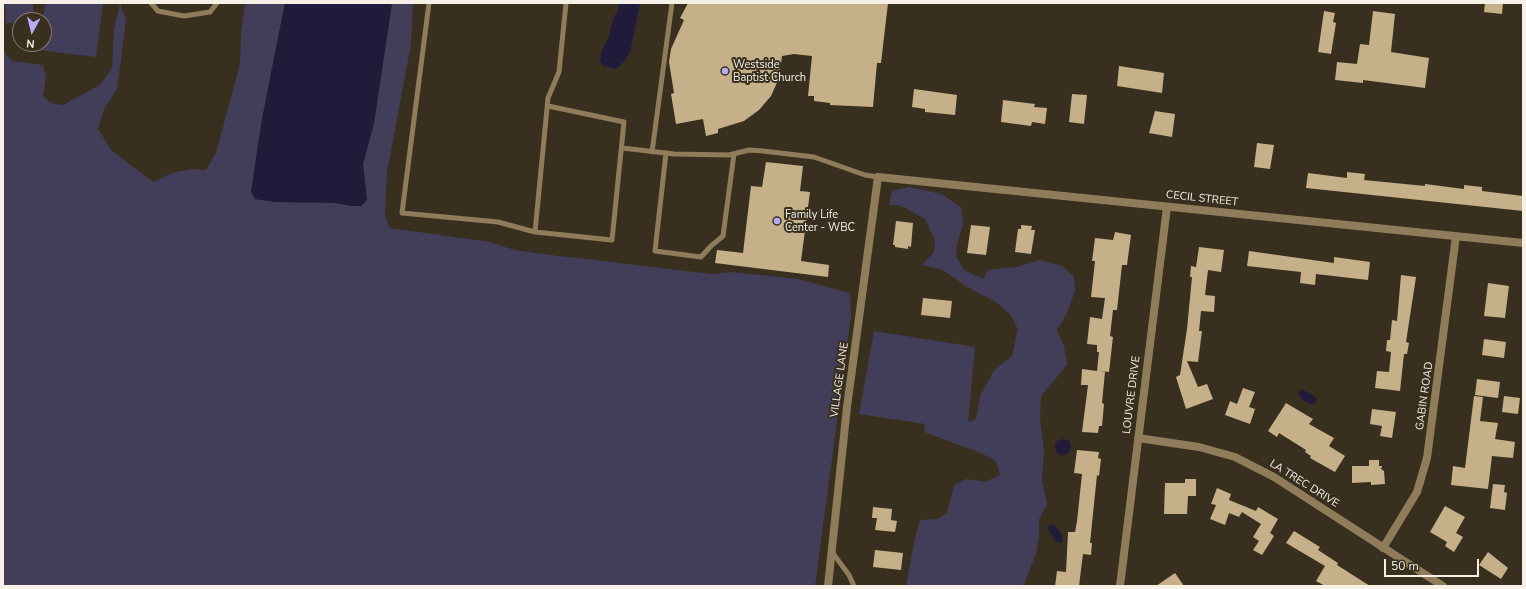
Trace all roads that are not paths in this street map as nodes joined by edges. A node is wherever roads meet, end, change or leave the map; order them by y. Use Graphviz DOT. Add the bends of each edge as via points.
graph roads {
  1 [pos="151,3"];
  2 [pos="217,3"];
  3 [pos="428,3"];
  4 [pos="566,3"];
  5 [pos="672,3"];
  6 [pos="548,106"];
  7 [pos="622,148"];
  8 [pos="652,152"];
  9 [pos="666,153"];
  10 [pos="734,154"];
  11 [pos="878,177"];
  12 [pos="1167,207"];
  13 [pos="535,232"];
  14 [pos="1456,236"];
  15 [pos="1523,243"];
  16 [pos="1138,438"];
  17 [pos="1383,548"];
  18 [pos="832,552"];
  19 [pos="828,586"];
  20 [pos="854,586"];
  21 [pos="1120,586"];
  22 [pos="1442,586"];
  1 -- 2 [label="lane" via="158,12 184,16 210,12"];
  3 -- 13 [label="lane" via="402,213 498,222"];
  4 -- 6 [label="lane" via="558,72 552,85"];
  5 -- 8 [label="lane"];
  6 -- 7 [label="lane" via="624,122"];
  6 -- 13 [label="lane"];
  7 -- 8 [label="lane"];
  7 -- 13 [label="lane" via="612,240"];
  8 -- 9 [label="lane"];
  9 -- 10 [label="lane"];
  9 -- 10 [label="lane" via="655,251 701,257 723,236"];
  10 -- 11 [label="lane" via="754,150 814,157"];
  11 -- 12 [label="street, CECIL STREET"];
  11 -- 18 [label="street, VILLAGE LANE" via="847,407"];
  12 -- 14 [label="street, CECIL STREET"];
  12 -- 16 [label="street, LOUVRE DRIVE"];
  14 -- 15 [label="street, CECIL STREET"];
  14 -- 17 [label="street, GABIN ROAD" via="1428,458 1417,492"];
  16 -- 17 [label="street, LA TREC DRIVE" via="1199,447 1235,457 1274,477"];
  16 -- 21 [label="street, LOUVRE DRIVE"];
  17 -- 22 [label="street, LA TREC DRIVE"];
  18 -- 19 [label="street, VILLAGE LANE"];
  18 -- 20 [label="lane"];
}
